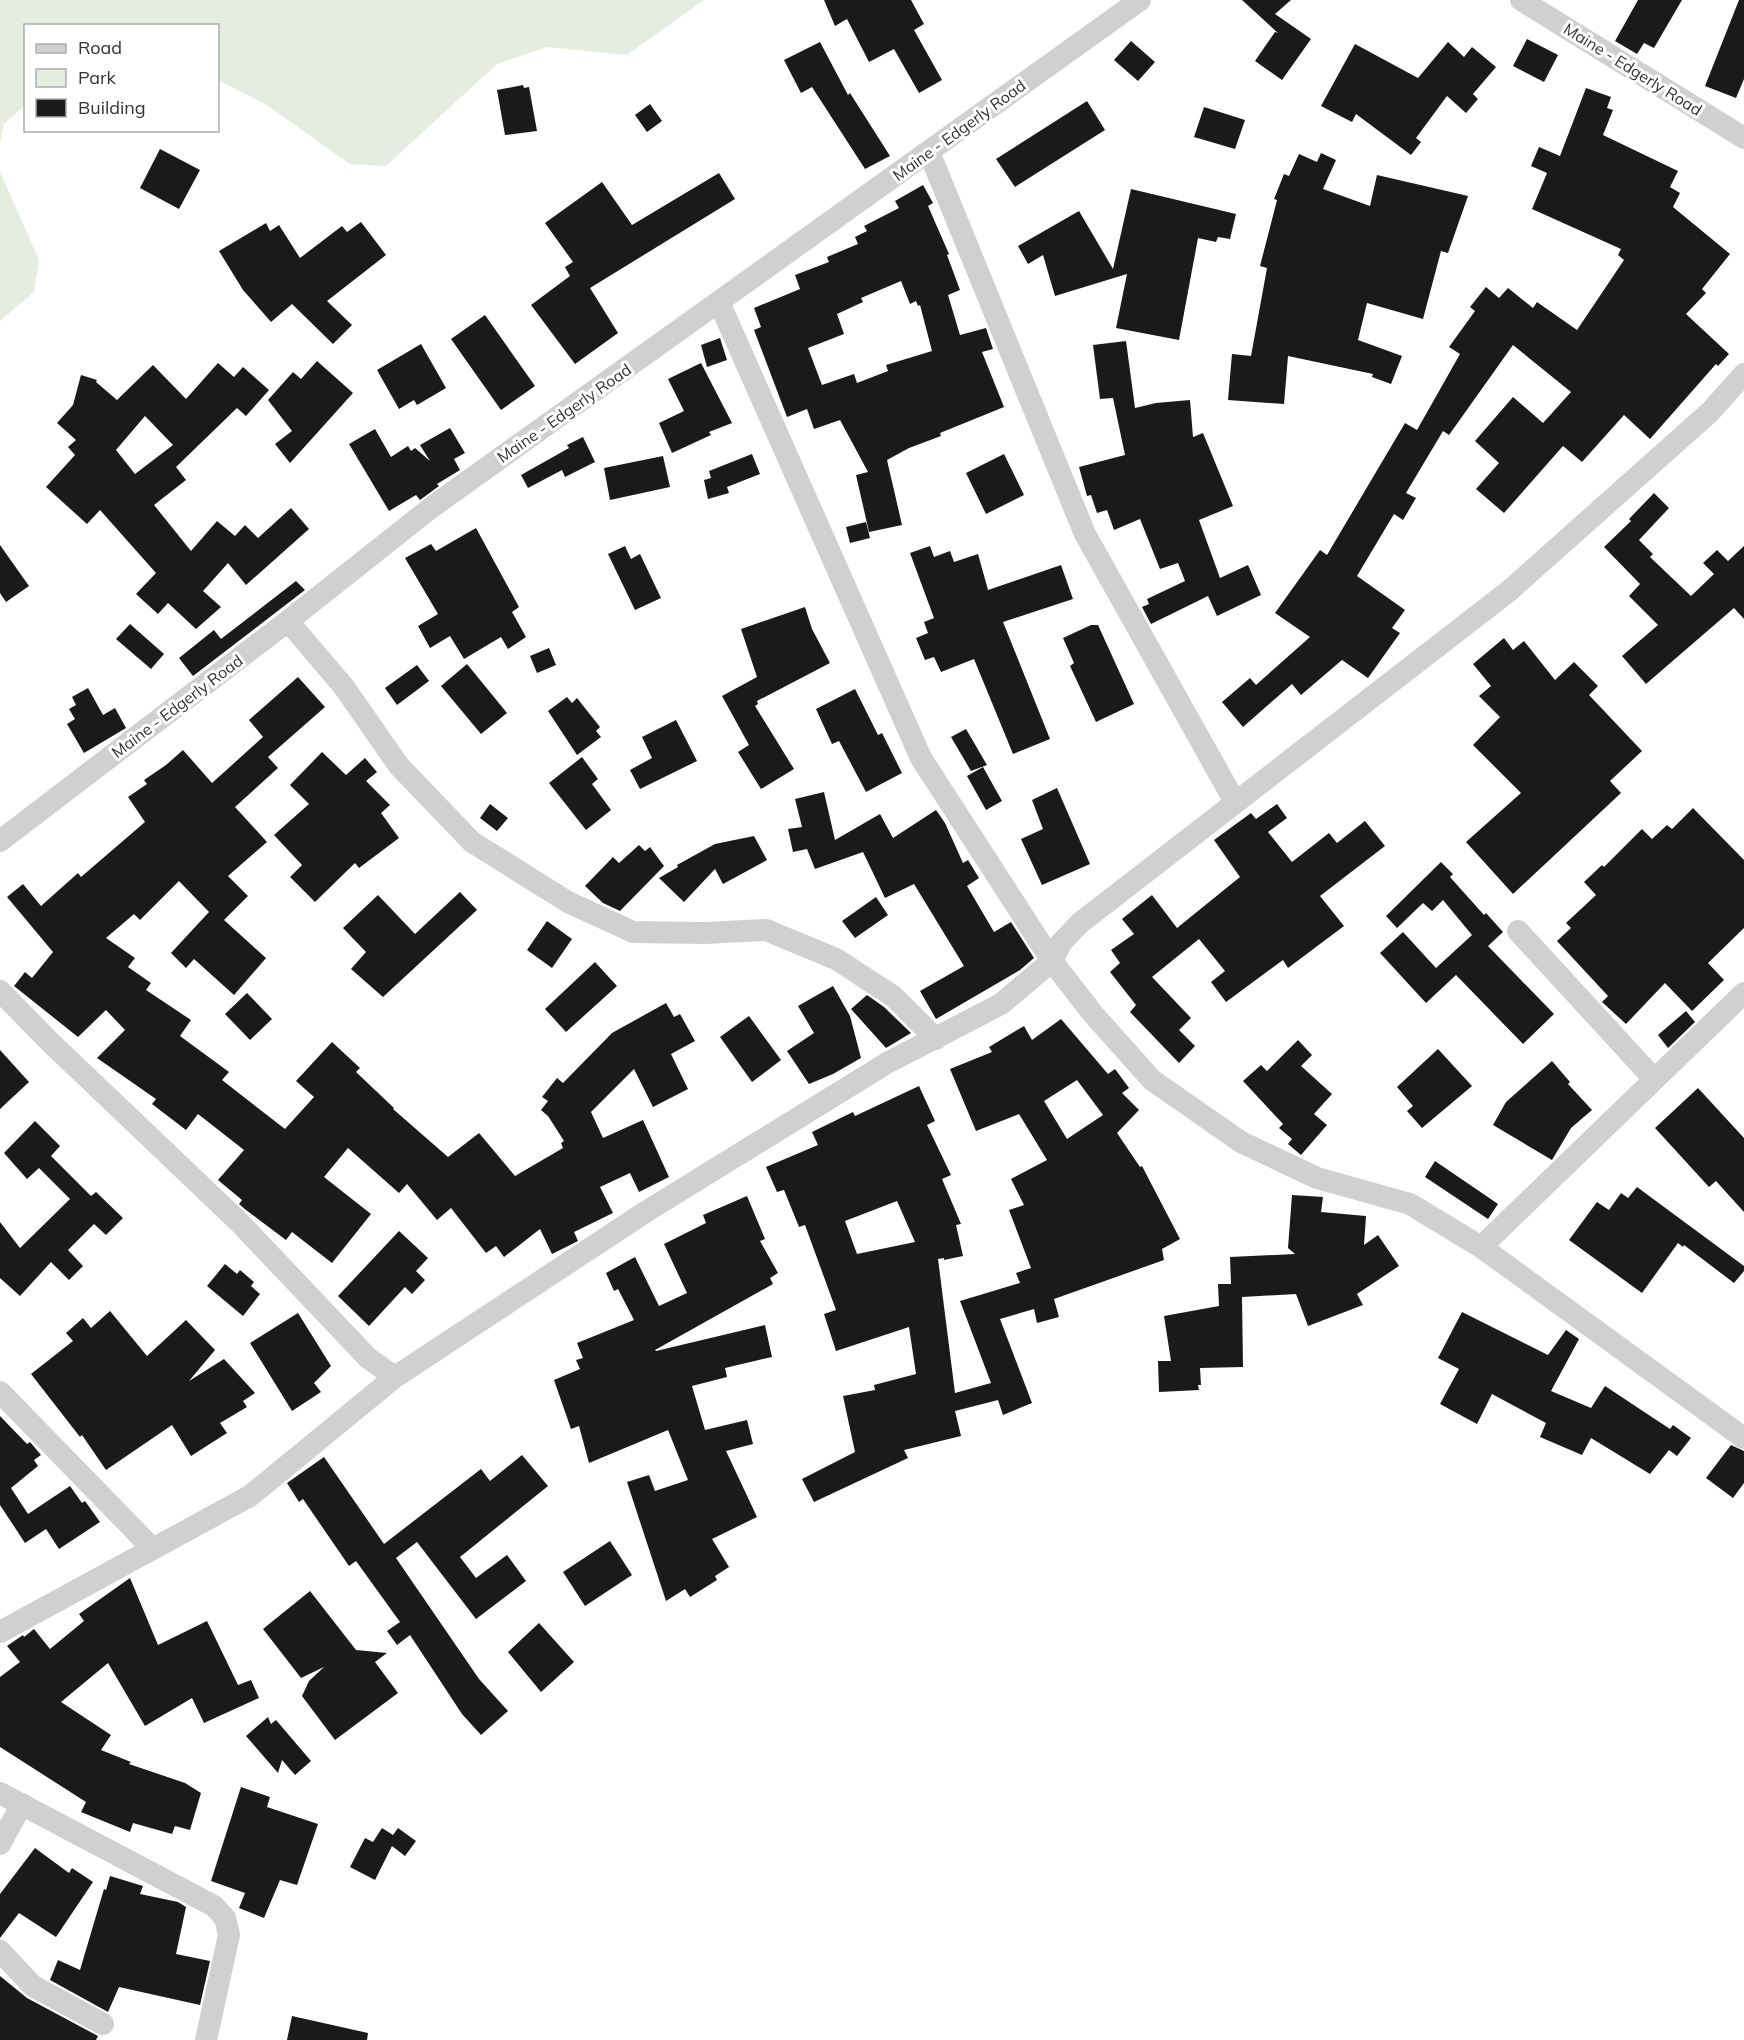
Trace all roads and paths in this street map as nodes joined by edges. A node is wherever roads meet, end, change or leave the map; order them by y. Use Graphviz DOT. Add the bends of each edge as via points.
graph roads {
  1 [pos="1140,0"];
  2 [pos="1521,0"];
  3 [pos="1744,138"];
  4 [pos="929,152"];
  5 [pos="719,302"];
  6 [pos="1744,374"];
  7 [pos="288,621"];
  8 [pos="1235,802"];
  9 [pos="0,841"];
  10 [pos="1518,931"];
  11 [pos="1052,961"];
  12 [pos="0,991"];
  13 [pos="1744,993"];
  14 [pos="936,1039"];
  15 [pos="1654,1079"];
  16 [pos="1481,1246"];
  17 [pos="395,1377"];
  18 [pos="0,1392"];
  19 [pos="1744,1438"];
  20 [pos="153,1549"];
  21 [pos="0,1632"];
  22 [pos="0,1793"];
  23 [pos="22,1804"];
  24 [pos="0,1844"];
  25 [pos="0,1952"];
  26 [pos="103,2024"];
  27 [pos="206,2040"];
  1 -- 4 [label="street, Maine - Edgerly Road"];
  2 -- 3 [label="street, Maine - Edgerly Road"];
  4 -- 5 [label="street, Maine - Edgerly Road"];
  4 -- 8 [label="street" via="1085,534"];
  5 -- 7 [label="street, Maine - Edgerly Road" via="432,507"];
  5 -- 11 [label="street" via="921,758"];
  6 -- 8 [label="street" via="1710,412 1509,591"];
  7 -- 9 [label="street, Maine - Edgerly Road"];
  7 -- 14 [label="street" via="344,687 399,766 472,842 568,902 633,932 766,930 836,959 893,996"];
  8 -- 11 [label="street" via="1080,922 1061,943"];
  10 -- 15 [label="street"];
  11 -- 14 [label="street" via="1001,1004"];
  11 -- 16 [label="street" via="1152,1080 1241,1142 1317,1178 1410,1204"];
  12 -- 17 [label="street" via="238,1222 368,1358"];
  13 -- 15 [label="street"];
  14 -- 17 [label="street" via="887,1063 647,1211"];
  15 -- 16 [label="street"];
  16 -- 19 [label="street"];
  17 -- 20 [label="street" via="250,1496"];
  18 -- 20 [label="street"];
  20 -- 21 [label="street"];
  22 -- 23 [label="street"];
  23 -- 24 [label="street"];
  23 -- 27 [label="street" via="214,1906 225,1918 229,1935"];
  25 -- 26 [label="street" via="33,1986"];
}
